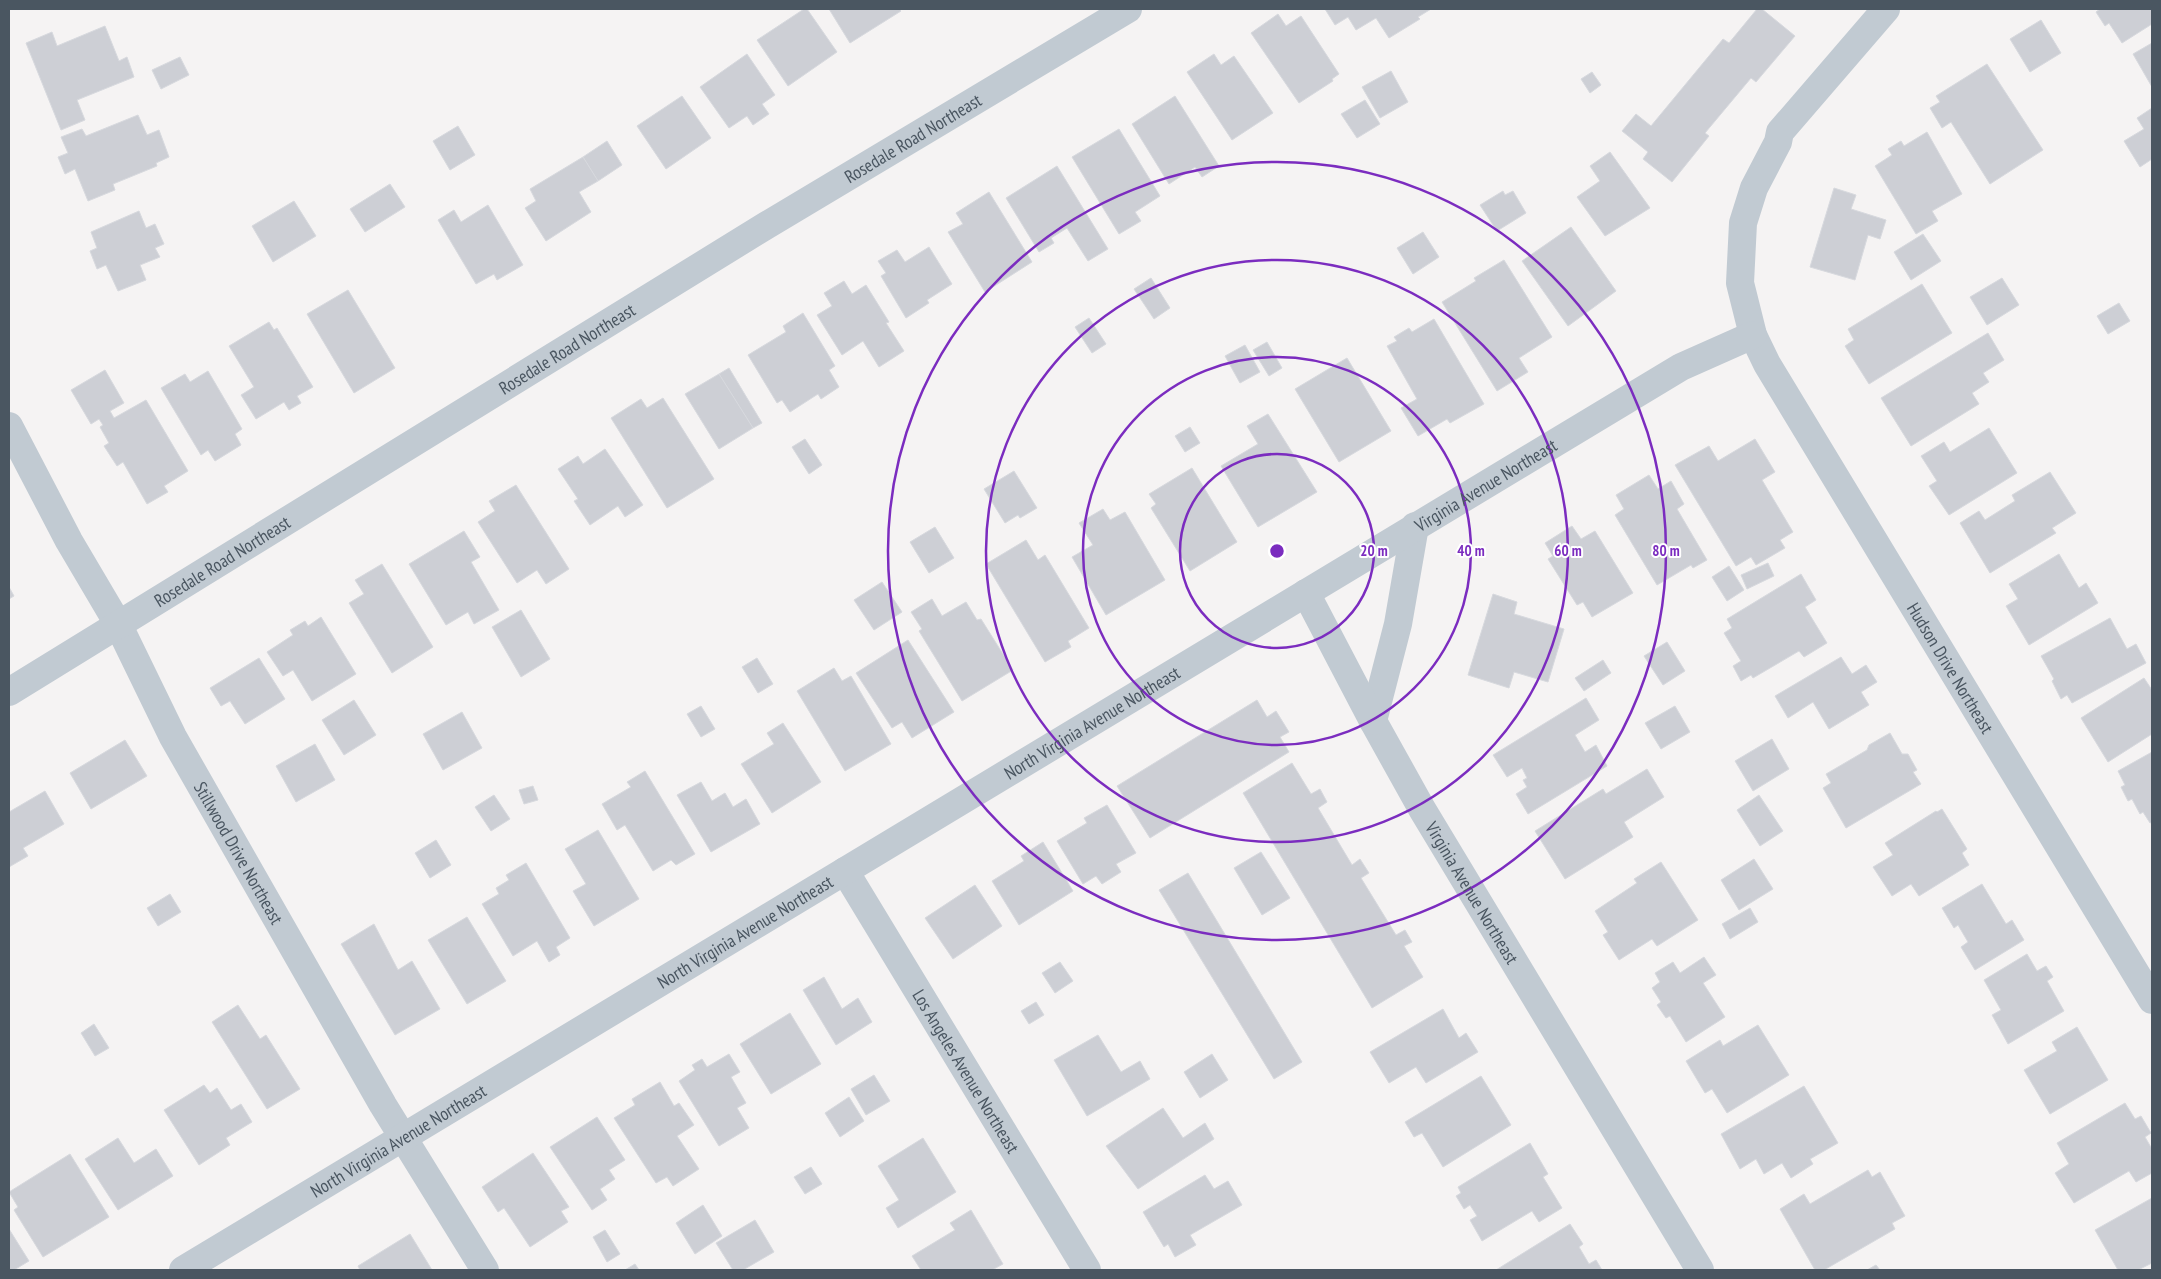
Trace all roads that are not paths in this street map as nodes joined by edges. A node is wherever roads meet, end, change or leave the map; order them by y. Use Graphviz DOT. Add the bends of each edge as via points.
graph roads {
  1 [pos="1128,9"];
  2 [pos="1886,9"];
  3 [pos="1753,335"];
  4 [pos="9,426"];
  5 [pos="1415,526"];
  6 [pos="1306,593"];
  7 [pos="118,624"];
  8 [pos="9,692"];
  9 [pos="1373,721"];
  10 [pos="845,871"];
  11 [pos="2152,1000"];
  12 [pos="403,1138"];
  13 [pos="184,1270"];
  14 [pos="485,1270"];
  15 [pos="1087,1270"];
  16 [pos="1700,1270"];
  1 -- 7 [label="street, Rosedale Road Northeast" via="759,230"];
  2 -- 3 [label="street" via="1780,132 1754,188 1743,223 1740,283"];
  3 -- 5 [label="street, Virginia Avenue Northeast" via="1681,367"];
  3 -- 11 [label="street, Hudson Drive Northeast" via="1767,364"];
  4 -- 7 [label="street, Stillwood Drive Northeast" via="69,541"];
  5 -- 6 [label="street, North Virginia Avenue Northeast"];
  5 -- 9 [label="street, Virginia Avenue Northeast" via="1398,624"];
  6 -- 9 [label="street"];
  6 -- 10 [label="street, North Virginia Avenue Northeast"];
  7 -- 8 [label="street, Rosedale Road Northeast"];
  7 -- 12 [label="street, Stillwood Drive Northeast" via="172,737"];
  9 -- 16 [label="street, Virginia Avenue Northeast" via="1422,809"];
  10 -- 12 [label="street, North Virginia Avenue Northeast"];
  10 -- 15 [label="street, Los Angeles Avenue Northeast"];
  12 -- 13 [label="street, North Virginia Avenue Northeast"];
  12 -- 14 [label="street, Stillwood Drive Northeast"];
}
